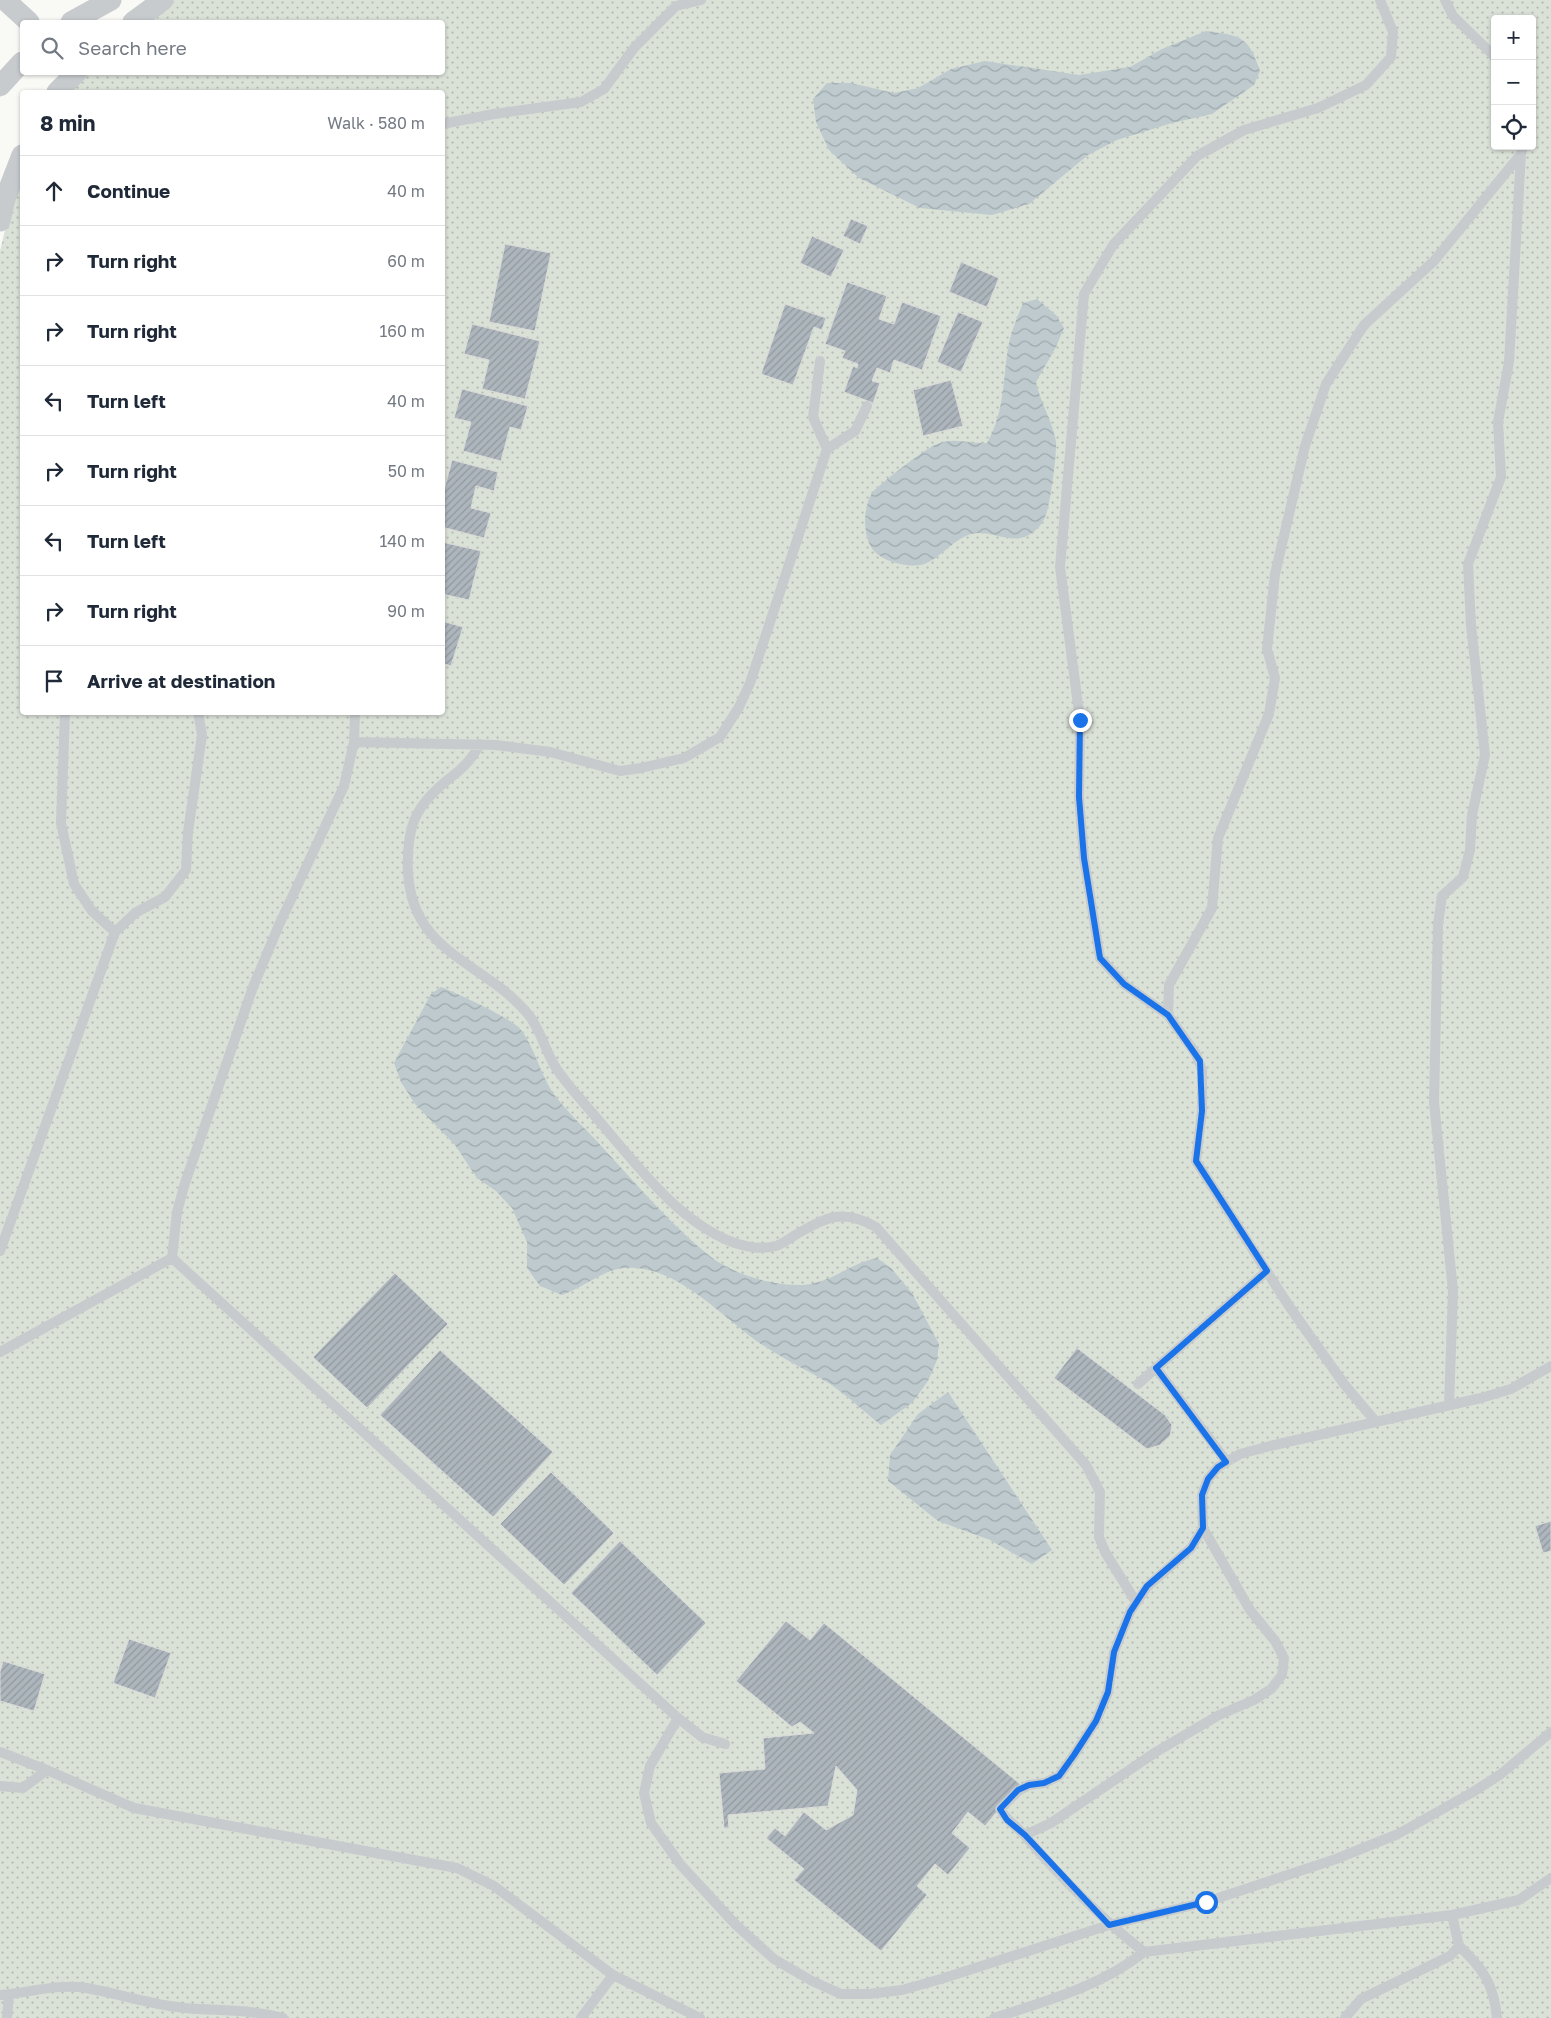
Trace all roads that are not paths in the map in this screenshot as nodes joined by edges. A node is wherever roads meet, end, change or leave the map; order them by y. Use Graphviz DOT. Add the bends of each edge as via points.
graph roads {
  1 [pos="5,0"];
  2 [pos="111,0"];
  3 [pos="163,0"];
  4 [pos="701,0"];
  5 [pos="1380,0"];
  6 [pos="1445,0"];
  7 [pos="27,20"];
  8 [pos="75,20"];
  9 [pos="136,20"];
  10 [pos="1491,53"];
  11 [pos="20,64"];
  12 [pos="73,75"];
  13 [pos="0,86"];
  14 [pos="60,90"];
  15 [pos="445,123"];
  16 [pos="1522,150"];
  17 [pos="20,160"];
  18 [pos="0,221"];
  19 [pos="820,361"];
  20 [pos="867,406"];
  21 [pos="827,449"];
  22 [pos="65,715"];
  23 [pos="199,715"];
  24 [pos="355,715"];
  25 [pos="354,742"];
  26 [pos="479,744"];
  27 [pos="115,932"];
  28 [pos="1168,1015"];
  29 [pos="0,1251"];
  30 [pos="172,1258"];
  31 [pos="1267,1271"];
  32 [pos="0,1352"];
  33 [pos="1551,1366"];
  34 [pos="1156,1368"];
  35 [pos="1138,1384"];
  36 [pos="1449,1404"];
  37 [pos="1376,1422"];
  38 [pos="1226,1462"];
  39 [pos="1203,1528"];
  40 [pos="1136,1602"];
  41 [pos="678,1718"];
  42 [pos="1551,1732"];
  43 [pos="725,1744"];
  44 [pos="0,1752"];
  45 [pos="47,1770"];
  46 [pos="0,1786"];
  47 [pos="1025,1835"];
  48 [pos="1551,1878"];
  49 [pos="1452,1915"];
  50 [pos="1109,1925"];
  51 [pos="1459,1946"];
  52 [pos="1144,1952"];
  53 [pos="613,1975"];
  54 [pos="5,1994"];
  55 [pos="7,2018"];
  56 [pos="283,2018"];
  57 [pos="581,2018"];
  58 [pos="700,2018"];
  59 [pos="994,2018"];
  60 [pos="1345,2018"];
  61 [pos="1496,2018"];
  1 -- 7 [label="street"];
  2 -- 8 [label="street"];
  3 -- 9 [label="street"];
  4 -- 15 [label="lane" via="676,6 634,48 604,88 581,102"];
  5 -- 28 [label="lane" via="1394,32 1390,57 1366,85 1318,108 1244,130 1196,156 1113,245 1084,294 1060,567 1080,720 1079,797 1084,858 1100,958 1124,984"];
  6 -- 10 [label="lane" via="1453,16"];
  11 -- 13 [label="street"];
  12 -- 14 [label="street"];
  16 -- 28 [label="lane" via="1434,261 1364,325 1326,384 1305,446 1275,574 1267,649 1275,678 1269,714 1218,838 1212,908 1169,986"];
  16 -- 36 [label="lane" via="1508,362 1498,422 1501,476 1468,564 1485,755 1463,877 1442,896 1438,924 1434,1102 1453,1291"];
  17 -- 18 [label="street"];
  19 -- 21 [label="lane" via="813,417"];
  20 -- 21 [label="lane" via="855,431"];
  21 -- 26 [label="lane" via="750,683 720,737 684,758 620,771 550,752"];
  22 -- 27 [label="lane" via="61,823 74,884 92,911"];
  23 -- 27 [label="lane" via="202,735 186,870 165,897 135,913"];
  24 -- 25 [label="lane"];
  25 -- 26 [label="lane"];
  25 -- 30 [label="lane" via="344,786 253,987 185,1183 177,1212"];
  26 -- 40 [label="lane" via="476,753 421,804 414,816 408,874 420,921 443,947 522,1007 534,1021 556,1068 576,1093 650,1180 692,1219 730,1241 752,1248 778,1246 836,1215 864,1220 876,1227 1086,1465 1100,1492 1099,1538"];
  27 -- 29 [label="lane"];
  28 -- 31 [label="lane" via="1196,1054 1202,1070 1202,1111 1196,1161"];
  30 -- 32 [label="lane"];
  30 -- 41 [label="lane"];
  31 -- 34 [label="lane"];
  31 -- 37 [label="lane" via="1344,1384"];
  33 -- 36 [label="lane" via="1511,1389"];
  34 -- 35 [label="lane"];
  34 -- 38 [label="lane"];
  36 -- 37 [label="lane"];
  37 -- 38 [label="lane" via="1240,1454"];
  38 -- 39 [label="lane" via="1208,1479 1202,1495"];
  39 -- 40 [label="lane" via="1191,1548 1147,1586"];
  39 -- 47 [label="lane" via="1250,1610 1284,1658 1282,1675 1271,1689 1254,1700 1219,1715 1164,1747 1051,1823"];
  40 -- 47 [label="lane" via="1114,1652 1108,1692 1096,1721 1074,1755 1059,1776 1018,1790 1000,1809 1007,1820"];
  41 -- 43 [label="lane" via="702,1738"];
  41 -- 50 [label="lane" via="650,1766 644,1793 651,1823 680,1864 736,1924 774,1959 812,1981 841,1994 902,1990"];
  42 -- 50 [label="lane" via="1501,1774 1398,1834 1336,1859 1206,1902"];
  44 -- 45 [label="lane"];
  45 -- 46 [label="lane" via="22,1788"];
  45 -- 53 [label="lane" via="134,1808 457,1868 494,1886"];
  47 -- 50 [label="lane"];
  48 -- 49 [label="lane" via="1519,1900"];
  49 -- 51 [label="lane"];
  49 -- 52 [label="lane"];
  50 -- 52 [label="lane"];
  51 -- 60 [label="lane" via="1450,1956 1361,2000"];
  51 -- 61 [label="lane" via="1483,1970 1495,2000"];
  52 -- 59 [label="lane" via="1099,1981"];
  53 -- 57 [label="lane"];
  53 -- 58 [label="lane"];
  54 -- 55 [label="lane"];
  54 -- 56 [label="lane" via="86,1987 153,2004 251,2011"];
}
